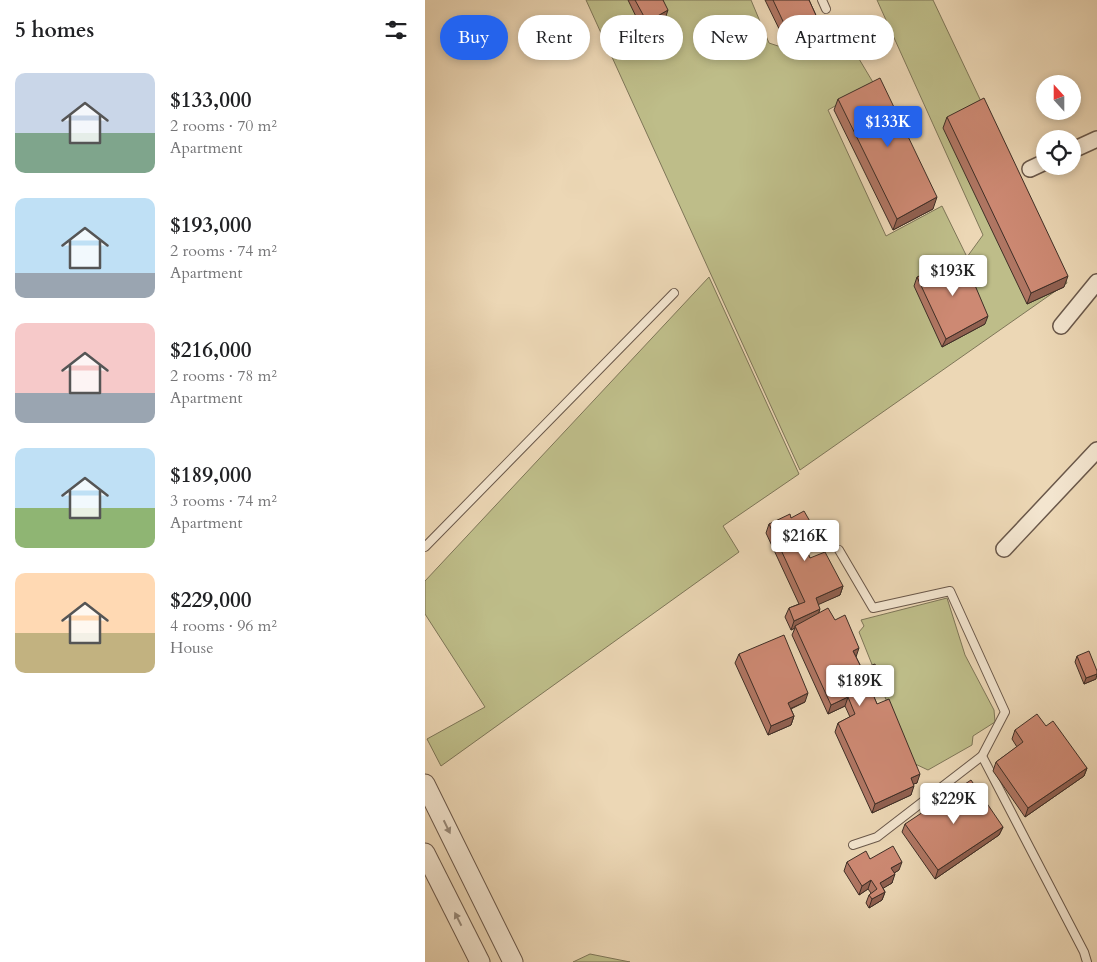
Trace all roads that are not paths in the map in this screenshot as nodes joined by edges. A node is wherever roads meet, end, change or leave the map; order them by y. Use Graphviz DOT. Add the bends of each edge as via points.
graph roads {
  1 [pos="822,0"];
  2 [pos="826,9"];
  3 [pos="1097,139"];
  4 [pos="1081,146"];
  5 [pos="1036,166"];
  6 [pos="1029,169"];
  7 [pos="1097,282"];
  8 [pos="674,293"];
  9 [pos="1061,326"];
  10 [pos="1097,450"];
  11 [pos="425,547"];
  12 [pos="1004,549"];
  13 [pos="839,550"];
  14 [pos="982,756"];
  15 [pos="425,784"];
  16 [pos="853,845"];
  17 [pos="425,854"];
  18 [pos="480,962"];
  19 [pos="513,962"];
  20 [pos="1087,962"];
  1 -- 2 [label="lane"];
  3 -- 4 [label="street"];
  5 -- 6 [label="street"];
  7 -- 9 [label="street"];
  8 -- 11 [label="lane"];
  10 -- 12 [label="street"];
  13 -- 14 [label="lane" via="873,608 950,592 1005,712"];
  14 -- 16 [label="lane" via="877,837"];
  14 -- 20 [label="lane"];
  15 -- 19 [label="street, one-way"];
  18 -- 17 [label="street, one-way"];
}
